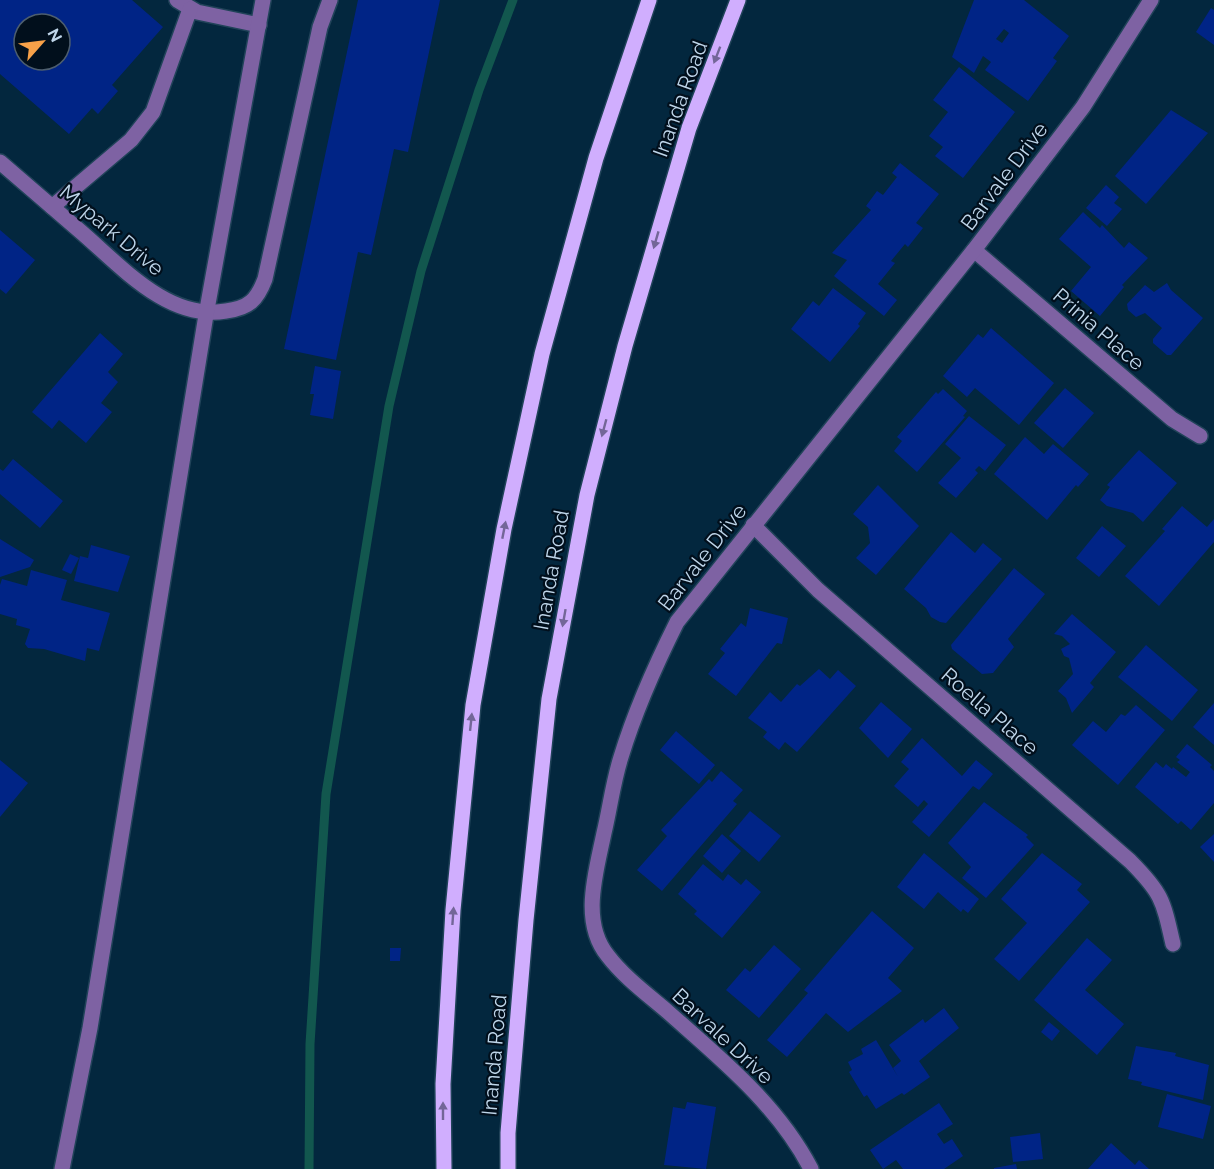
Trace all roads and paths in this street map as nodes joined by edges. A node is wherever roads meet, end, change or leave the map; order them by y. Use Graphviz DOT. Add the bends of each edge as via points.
graph roads {
  1 [pos="177,0"];
  2 [pos="263,0"];
  3 [pos="330,0"];
  4 [pos="649,0"];
  5 [pos="738,0"];
  6 [pos="1150,0"];
  7 [pos="190,9"];
  8 [pos="259,25"];
  9 [pos="0,162"];
  10 [pos="52,207"];
  11 [pos="974,250"];
  12 [pos="206,315"];
  13 [pos="1200,436"];
  14 [pos="753,525"];
  15 [pos="1173,944"];
  16 [pos="62,1169"];
  17 [pos="444,1169"];
  18 [pos="508,1169"];
  19 [pos="812,1169"];
  1 -- 7 [label="street"];
  2 -- 8 [label="street"];
  3 -- 12 [label="street" via="320,27 265,279 259,294 246,307"];
  17 -- 4 [label="main road, one-way" via="443,1084 453,910 473,705 504,529 542,354 596,158"];
  5 -- 18 [label="main road, Inanda Road, one-way" via="689,128 586,495 549,699 519,1003"];
  6 -- 11 [label="street, Barvale Drive" via="1083,107"];
  7 -- 8 [label="street"];
  7 -- 10 [label="street" via="153,112 130,140"];
  8 -- 12 [label="street"];
  9 -- 10 [label="street, Mypark Drive"];
  10 -- 12 [label="street, Mypark Drive" via="148,289"];
  11 -- 13 [label="street, Prinia Place" via="1172,419"];
  11 -- 14 [label="street, Barvale Drive"];
  12 -- 16 [label="street" via="95,999"];
  14 -- 15 [label="street, Roella Place" via="818,590 1130,861 1164,901"];
  14 -- 19 [label="street, Barvale Drive" via="676,622 650,678 620,758 595,880 593,916 607,956 769,1108"];
}
